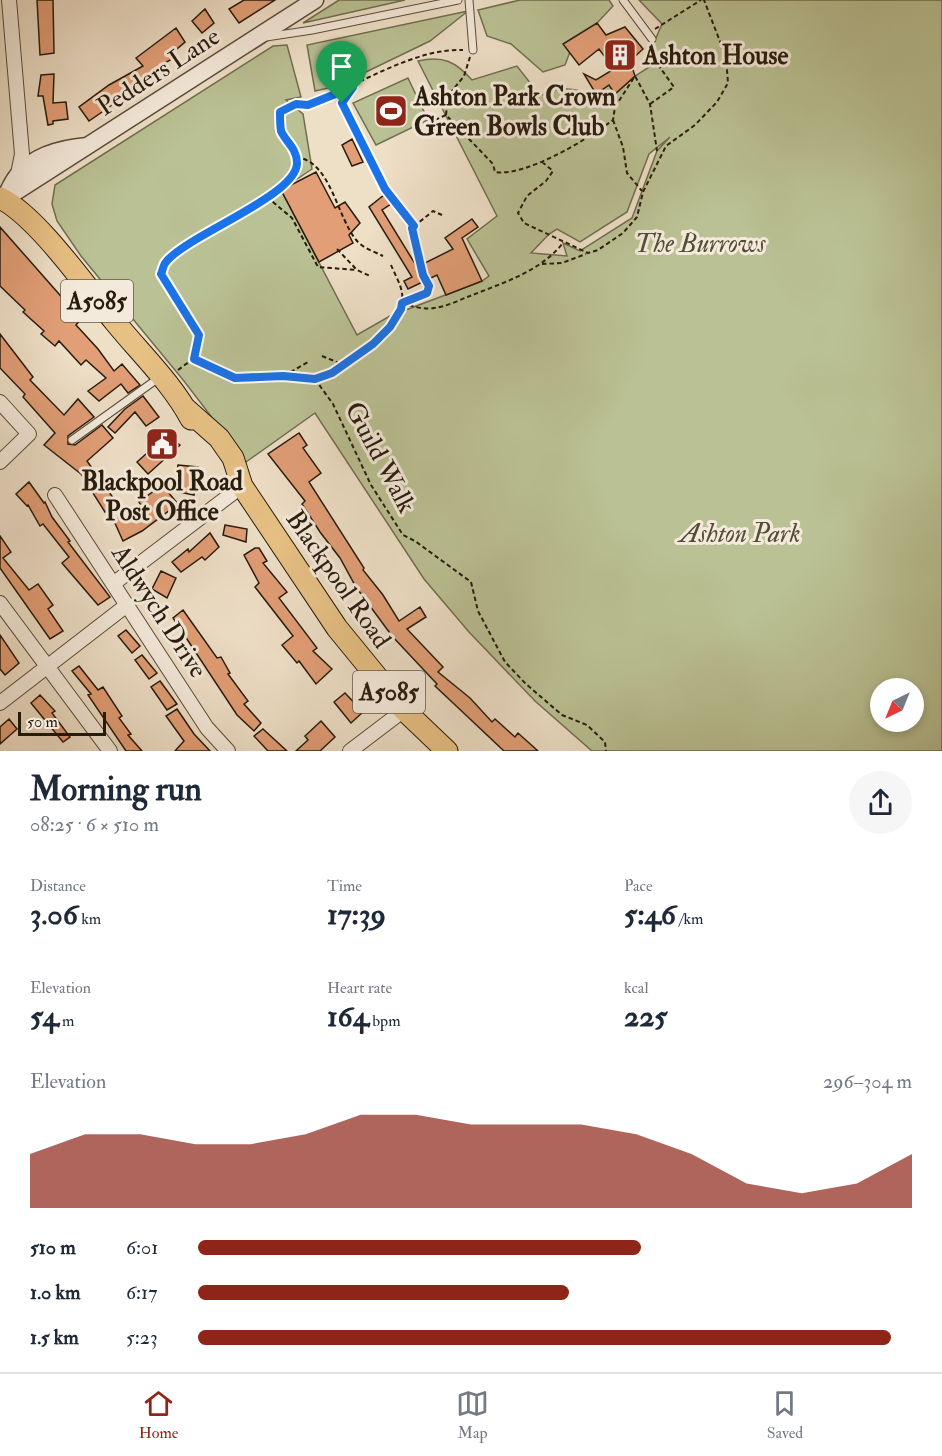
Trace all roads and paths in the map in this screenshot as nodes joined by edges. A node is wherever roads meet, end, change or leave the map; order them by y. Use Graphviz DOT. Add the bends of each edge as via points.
graph roads {
  1 [pos="9,0"];
  2 [pos="315,0"];
  3 [pos="458,0"];
  4 [pos="469,0"];
  5 [pos="623,0"];
  6 [pos="703,0"];
  7 [pos="650,37"];
  8 [pos="256,38"];
  9 [pos="473,50"];
  10 [pos="353,87"];
  11 [pos="650,104"];
  12 [pos="446,115"];
  13 [pos="435,120"];
  14 [pos="613,120"];
  15 [pos="90,145"];
  16 [pos="657,151"];
  17 [pos="296,157"];
  18 [pos="542,162"];
  19 [pos="18,174"];
  20 [pos="643,192"];
  21 [pos="267,197"];
  22 [pos="1,200"];
  23 [pos="442,215"];
  24 [pos="414,226"];
  25 [pos="563,243"];
  26 [pos="337,249"];
  27 [pos="588,254"];
  28 [pos="383,256"];
  29 [pos="539,265"];
  30 [pos="391,266"];
  31 [pos="357,270"];
  32 [pos="370,276"];
  33 [pos="402,303"];
  34 [pos="322,356"];
  35 [pos="308,362"];
  36 [pos="344,365"];
  37 [pos="283,376"];
  38 [pos="160,377"];
  39 [pos="315,379"];
  40 [pos="0,402"];
  41 [pos="72,440"];
  42 [pos="0,462"];
  43 [pos="242,486"];
  44 [pos="55,495"];
  45 [pos="113,584"];
  46 [pos="0,603"];
  47 [pos="127,605"];
  48 [pos="48,667"];
  49 [pos="0,704"];
  50 [pos="404,710"];
  51 [pos="110,751"];
  52 [pos="228,751"];
  53 [pos="350,751"];
  54 [pos="447,751"];
  55 [pos="606,751"];
  1 -- 19 [label="street" via="22,154"];
  2 -- 8 [label="street, Pedders Lane"];
  3 -- 8 [label="lane"];
  4 -- 9 [label="lane"];
  5 -- 7 [label="lane"];
  6 -- 7 [label="path"];
  6 -- 20 [label="path" via="726,57 728,83 717,102 666,146"];
  7 -- 11 [label="path" via="646,47 674,87"];
  8 -- 15 [label="street, Pedders Lane"];
  9 -- 10 [label="path" via="454,49 410,60"];
  9 -- 12 [label="path" via="464,76 448,96"];
  10 -- 17 [label="path" via="280,112 282,133"];
  10 -- 24 [label="path" via="342,103 350,122 385,189"];
  11 -- 14 [label="path" via="635,76 615,107"];
  11 -- 16 [label="path"];
  12 -- 13 [label="path"];
  12 -- 18 [label="path" via="493,164 495,172 504,174"];
  14 -- 18 [label="path" via="594,135"];
  14 -- 20 [label="path" via="627,173"];
  15 -- 19 [label="street, Pedders Lane" via="66,148"];
  15 -- 22 [label="street, Pedders Lane"];
  17 -- 21 [label="path" via="291,180"];
  17 -- 28 [label="path" via="317,168 357,241"];
  18 -- 25 [label="path" via="553,171 527,196 518,213 524,223"];
  19 -- 22 [label="street, Pedders Lane"];
  20 -- 27 [label="path" via="637,217 623,232"];
  21 -- 31 [label="path" via="292,218 318,267"];
  21 -- 37 [label="path" via="174,254 161,274 199,335 194,359 235,378"];
  22 -- 38 [label="highway, Blackpool Road / A5085" via="35,225"];
  23 -- 24 [label="path" via="434,211"];
  24 -- 33 [label="path" via="423,275 429,286 427,293"];
  25 -- 27 [label="path"];
  25 -- 29 [label="path"];
  26 -- 31 [label="path"];
  27 -- 29 [label="path" via="562,263"];
  29 -- 33 [label="path" via="435,309"];
  30 -- 33 [label="path"];
  31 -- 32 [label="path"];
  33 -- 36 [label="path" via="390,327"];
  34 -- 36 [label="path"];
  35 -- 37 [label="path"];
  36 -- 39 [label="path"];
  37 -- 39 [label="path"];
  38 -- 41 [label="lane"];
  38 -- 43 [label="highway, Blackpool Road / A5085" via="185,408 219,438 233,458"];
  39 -- 55 [label="path, Guild Walk" via="333,404 371,485 403,535 471,582 478,611 505,662 562,715 587,725 605,742"];
  40 -- 42 [label="street" via="28,434"];
  43 -- 45 [label="street"];
  43 -- 50 [label="highway, Blackpool Road / A5085" via="336,628"];
  44 -- 45 [label="street, Aldwych Drive"];
  45 -- 47 [label="street, Aldwych Drive"];
  46 -- 48 [label="street"];
  47 -- 48 [label="street"];
  47 -- 52 [label="street, Aldwych Drive" via="207,728"];
  48 -- 49 [label="street"];
  48 -- 51 [label="street"];
  50 -- 53 [label="street"];
  50 -- 54 [label="highway, Blackpool Road / A5085"];
}
